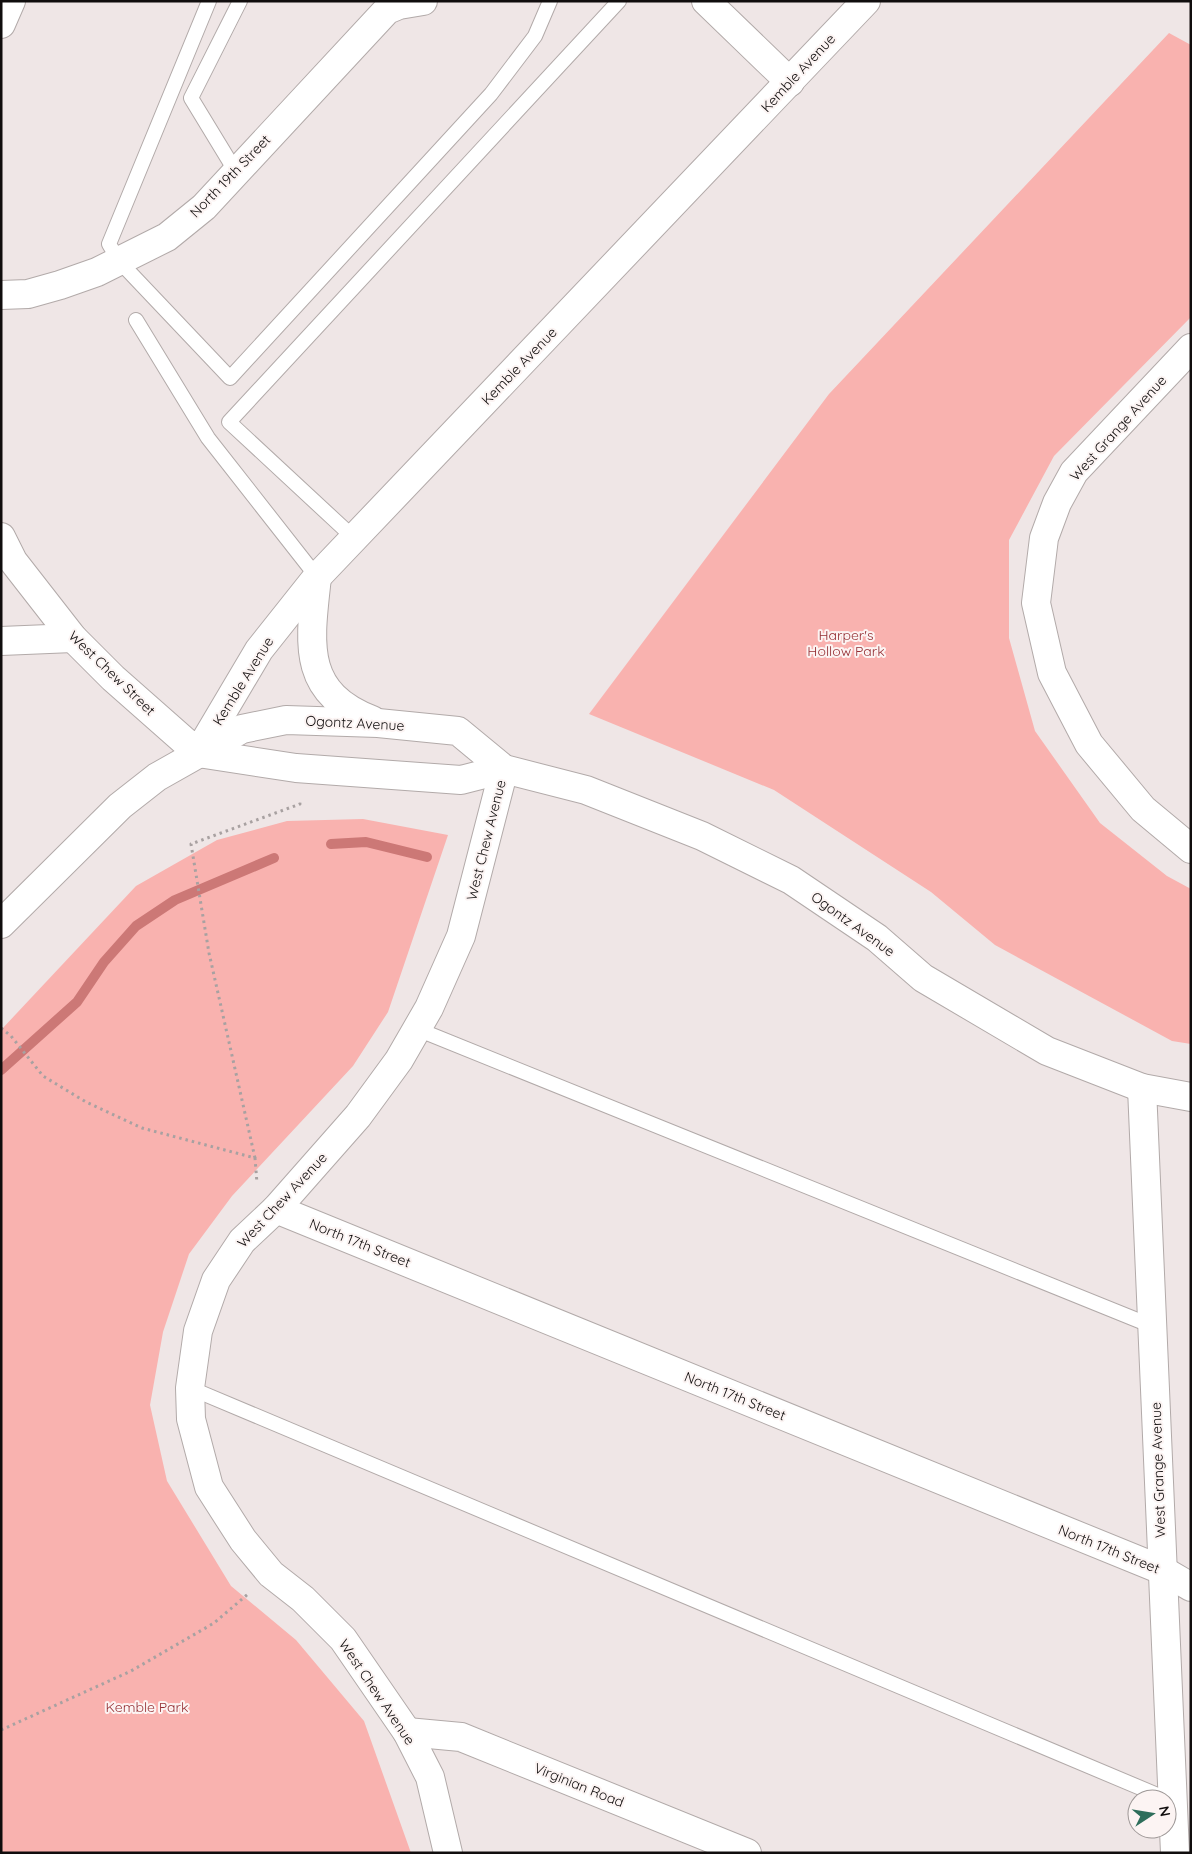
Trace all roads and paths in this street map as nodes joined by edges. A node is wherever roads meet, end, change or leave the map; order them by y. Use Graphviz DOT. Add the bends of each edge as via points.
graph roads {
  1 [pos="11,1"];
  2 [pos="209,1"];
  3 [pos="240,1"];
  4 [pos="550,1"];
  5 [pos="619,1"];
  6 [pos="706,1"];
  7 [pos="866,1"];
  8 [pos="407,2"];
  9 [pos="1,24"];
  10 [pos="790,82"];
  11 [pos="236,172"];
  12 [pos="119,261"];
  13 [pos="1,295"];
  14 [pos="136,320"];
  15 [pos="1191,348"];
  16 [pos="1,537"];
  17 [pos="354,538"];
  18 [pos="317,577"];
  19 [pos="73,638"];
  20 [pos="1,640"];
  21 [pos="378,723"];
  22 [pos="198,753"];
  23 [pos="296,768"];
  24 [pos="504,769"];
  25 [pos="1191,849"];
  26 [pos="1,924"];
  27 [pos="1,1028"];
  28 [pos="417,1029"];
  29 [pos="1142,1088"];
  30 [pos="1191,1097"];
  31 [pos="255,1158"];
  32 [pos="268,1216"];
  33 [pos="1152,1326"];
  34 [pos="190,1388"];
  35 [pos="1162,1570"];
  36 [pos="271,1574"];
  37 [pos="1191,1587"];
  38 [pos="1,1730"];
  39 [pos="407,1732"];
  40 [pos="1143,1789"];
  41 [pos="1173,1789"];
  42 [pos="1175,1839"];
  43 [pos="448,1853"];
  44 [pos="747,1853"];
  45 [pos="1176,1853"];
  1 -- 9 [label="street"];
  2 -- 12 [label="lane" via="108,244"];
  3 -- 11 [label="lane" via="191,98"];
  4 -- 12 [label="lane" via="535,36 491,94 230,378"];
  5 -- 17 [label="lane" via="229,422"];
  6 -- 10 [label="street"];
  7 -- 10 [label="street, Kemble Avenue"];
  8 -- 11 [label="street, North 19th Street" via="387,10"];
  10 -- 17 [label="street, Kemble Avenue"];
  11 -- 12 [label="street, North 19th Street" via="204,207 167,236"];
  12 -- 13 [label="street, North 19th Street" via="60,285 28,294"];
  14 -- 18 [label="lane" via="208,438"];
  15 -- 25 [label="street, West Grange Avenue" via="1074,472 1057,503 1044,538 1036,603 1052,673 1089,744 1143,809"];
  16 -- 19 [label="street, West Chew Street" via="13,561"];
  17 -- 18 [label="street, Kemble Avenue"];
  18 -- 21 [label="street" via="312,626 319,679 333,697 352,712"];
  18 -- 22 [label="street, Kemble Avenue" via="259,650"];
  19 -- 20 [label="street"];
  19 -- 22 [label="street, West Chew Street"];
  21 -- 22 [label="street, Ogontz Avenue" via="286,720 242,729"];
  21 -- 24 [label="street, Ogontz Avenue" via="458,731"];
  22 -- 23 [label="street, Ogontz Avenue"];
  22 -- 26 [label="street, Ogontz Avenue" via="157,777 120,806"];
  23 -- 24 [label="street, Ogontz Avenue" via="461,780"];
  23 -- 31 [label="path" via="300,804 191,844 205,929"];
  24 -- 28 [label="street, West Chew Avenue" via="462,936"];
  24 -- 29 [label="street, Ogontz Avenue" via="586,790 702,836 791,880 877,938 922,978 966,1005 1047,1051"];
  27 -- 31 [label="path" via="12,1036 42,1076 86,1102 142,1128"];
  28 -- 32 [label="street, West Chew Avenue" via="399,1060 358,1116"];
  28 -- 33 [label="lane"];
  29 -- 30 [label="street, Ogontz Avenue"];
  29 -- 33 [label="street, West Grange Avenue"];
  31 -- 32 [label="path"];
  32 -- 34 [label="street, West Chew Avenue" via="242,1241 216,1280 198,1331"];
  32 -- 35 [label="street, North 17th Street"];
  33 -- 35 [label="street, West Grange Avenue"];
  34 -- 36 [label="street, West Chew Avenue" via="191,1419 209,1487 243,1540"];
  34 -- 40 [label="lane"];
  35 -- 37 [label="street, North 17th Street"];
  35 -- 41 [label="street, West Grange Avenue"];
  36 -- 38 [label="path" via="214,1623 140,1667"];
  36 -- 39 [label="street, West Chew Avenue" via="343,1639"];
  39 -- 43 [label="street, West Chew Avenue" via="430,1777"];
  39 -- 44 [label="street, Virginian Road" via="461,1737"];
  42 -- 45 [label="street, West Grange Avenue"];
}
